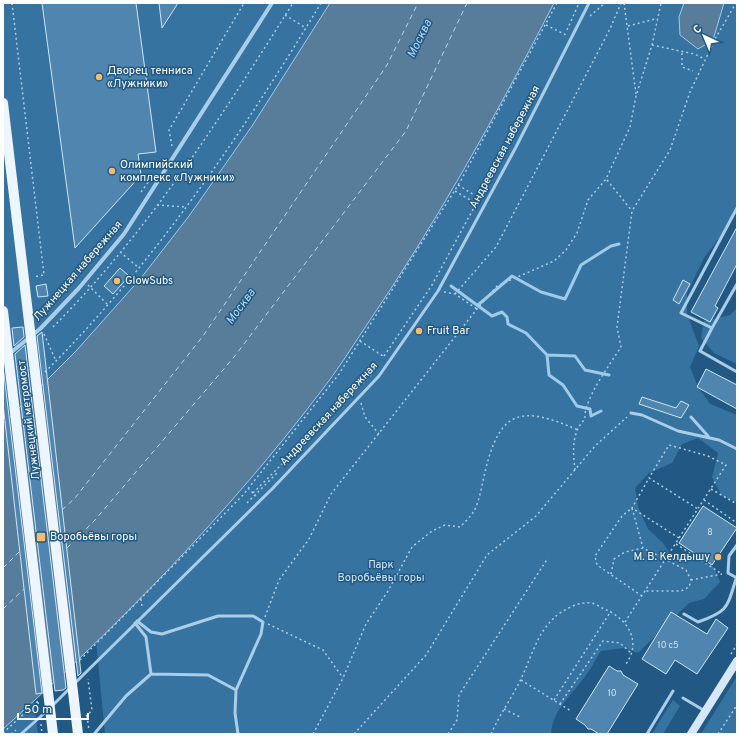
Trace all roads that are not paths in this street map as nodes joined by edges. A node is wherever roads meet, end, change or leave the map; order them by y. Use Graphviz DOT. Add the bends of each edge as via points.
graph roads {
  1 [pos="272,3"];
  2 [pos="589,3"];
  3 [pos="3,103"];
  4 [pos="737,208"];
  5 [pos="737,284"];
  6 [pos="3,311"];
  7 [pos="712,328"];
  8 [pos="3,359"];
  9 [pos="737,372"];
  10 [pos="631,413"];
  11 [pos="691,417"];
  12 [pos="708,436"];
  13 [pos="737,449"];
  14 [pos="737,545"];
  15 [pos="736,578"];
  16 [pos="684,614"];
  17 [pos="136,622"];
  18 [pos="737,660"];
  19 [pos="151,674"];
  20 [pos="236,690"];
  21 [pos="673,691"];
  22 [pos="683,698"];
  23 [pos="705,711"];
  24 [pos="95,733"];
  25 [pos="21,734"];
  26 [pos="53,734"];
  27 [pos="78,734"];
  28 [pos="238,734"];
  29 [pos="647,734"];
  30 [pos="691,734"];
  1 -- 8 [label="street, Лужнецкая набережная" via="114,246 41,328"];
  2 -- 17 [label="lane, Андреевская набережная" via="516,147 438,290 379,376 273,488"];
  3 -- 27 [label="main road, Лужнецкий метромост"];
  4 -- 7 [label="lane" via="681,313"];
  5 -- 7 [label="lane"];
  6 -- 26 [label="main road, Лужнецкий метромост"];
  7 -- 9 [label="lane" via="700,351"];
  10 -- 12 [label="lane" via="642,415 678,431"];
  11 -- 12 [label="lane"];
  12 -- 13 [label="lane"];
  14 -- 15 [label="lane" via="729,556 728,573"];
  15 -- 16 [label="lane" via="727,607 718,614 698,622"];
  17 -- 19 [label="lane" via="146,637"];
  17 -- 20 [label="lane" via="151,632 162,634 218,616 253,616 263,622 261,634"];
  17 -- 25 [label="lane, Андреевская набережная"];
  18 -- 23 [label="main road"];
  19 -- 20 [label="lane" via="208,675"];
  19 -- 24 [label="lane" via="126,696"];
  20 -- 28 [label="lane" via="235,713"];
  21 -- 29 [label="lane"];
  22 -- 23 [label="lane"];
  23 -- 30 [label="main road"];
}
